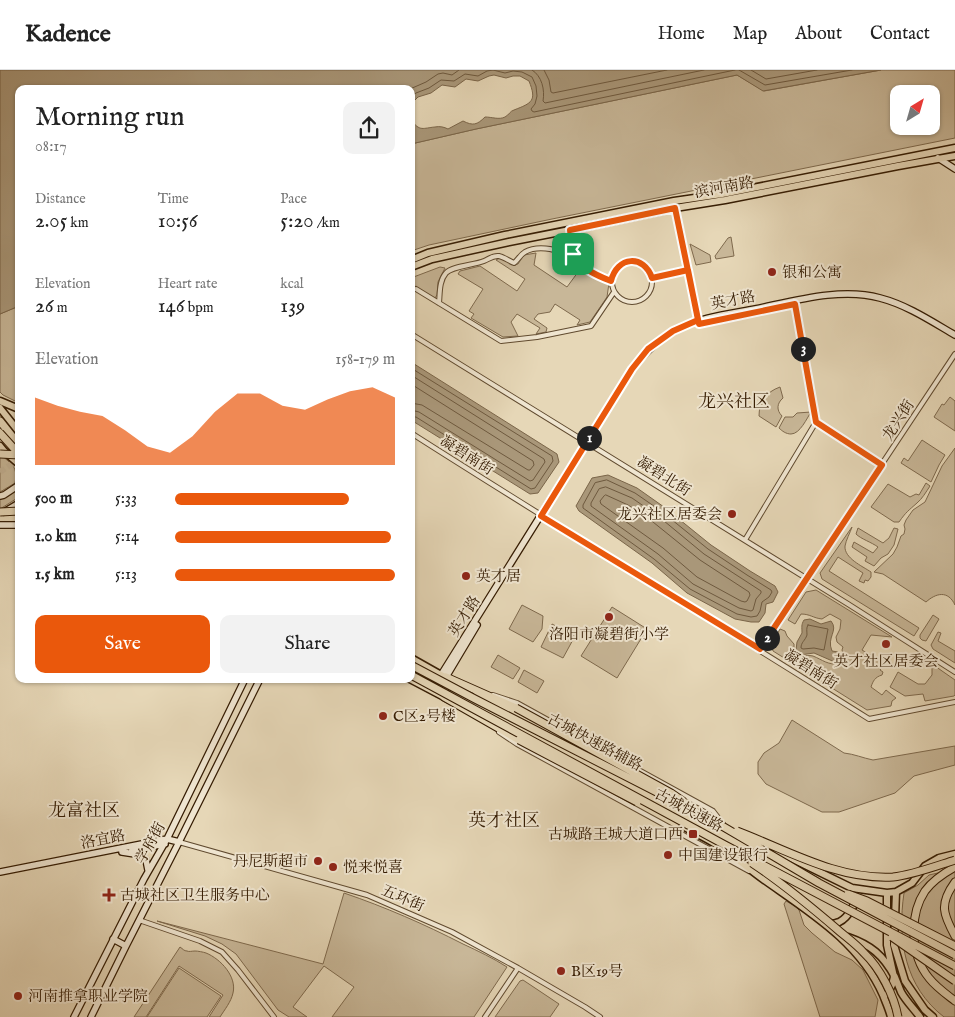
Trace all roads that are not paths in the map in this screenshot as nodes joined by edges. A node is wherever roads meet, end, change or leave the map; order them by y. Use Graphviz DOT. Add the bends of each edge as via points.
graph roads {
  1 [pos="955,148"];
  2 [pos="932,153"];
  3 [pos="955,156"];
  4 [pos="938,159"];
  5 [pos="955,169"];
  6 [pos="675,204"];
  7 [pos="570,230"];
  8 [pos="573,254"];
  9 [pos="415,258"];
  10 [pos="415,265"];
  11 [pos="688,270"];
  12 [pos="652,278"];
  13 [pos="611,281"];
  14 [pos="416,289"];
  15 [pos="614,292"];
  16 [pos="439,304"];
  17 [pos="795,304"];
  18 [pos="698,322"];
  19 [pos="415,336"];
  20 [pos="955,337"];
  21 [pos="955,354"];
  22 [pos="0,401"];
  23 [pos="15,407"];
  24 [pos="0,408"];
  25 [pos="0,421"];
  26 [pos="816,422"];
  27 [pos="15,427"];
  28 [pos="0,433"];
  29 [pos="415,436"];
  30 [pos="15,440"];
  31 [pos="588,442"];
  32 [pos="0,446"];
  33 [pos="15,451"];
  34 [pos="0,454"];
  35 [pos="15,455"];
  36 [pos="15,461"];
  37 [pos="882,465"];
  38 [pos="15,488"];
  39 [pos="0,496"];
  40 [pos="15,505"];
  41 [pos="15,511"];
  42 [pos="0,513"];
  43 [pos="542,517"];
  44 [pos="0,525"];
  45 [pos="15,525"];
  46 [pos="745,540"];
  47 [pos="807,578"];
  48 [pos="760,649"];
  49 [pos="415,660"];
  50 [pos="415,667"];
  51 [pos="955,672"];
  52 [pos="444,676"];
  53 [pos="415,679"];
  54 [pos="415,679"];
  55 [pos="243,683"];
  56 [pos="258,683"];
  57 [pos="438,693"];
  58 [pos="444,697"];
  59 [pos="955,702"];
  60 [pos="720,824"];
  61 [pos="165,841"];
  62 [pos="179,842"];
  63 [pos="726,845"];
  64 [pos="122,852"];
  65 [pos="955,854"];
  66 [pos="955,860"];
  67 [pos="955,867"];
  68 [pos="0,872"];
  69 [pos="0,876"];
  70 [pos="144,879"];
  71 [pos="955,882"];
  72 [pos="820,883"];
  73 [pos="852,888"];
  74 [pos="896,892"];
  75 [pos="887,893"];
  76 [pos="865,918"];
  77 [pos="139,920"];
  78 [pos="823,923"];
  79 [pos="836,933"];
  80 [pos="955,936"];
  81 [pos="113,939"];
  82 [pos="126,946"];
  83 [pos="955,946"];
  84 [pos="955,954"];
  85 [pos="955,966"];
  86 [pos="518,968"];
  87 [pos="894,977"];
  88 [pos="955,981"];
  89 [pos="885,1000"];
  90 [pos="955,1001"];
  91 [pos="74,1017"];
  92 [pos="91,1017"];
  93 [pos="274,1017"];
  94 [pos="485,1017"];
  95 [pos="600,1017"];
  96 [pos="891,1017"];
  97 [pos="898,1017"];
  98 [pos="920,1017"];
  99 [pos="933,1017"];
  1 -- 2 [label="main road, 滨河南路"];
  2 -- 4 [label="main road"];
  2 -- 6 [label="main road, 滨河南路"];
  3 -- 4 [label="main road, 滨河南路"];
  4 -- 5 [label="main road"];
  4 -- 6 [label="main road, 滨河南路" via="725,200"];
  6 -- 7 [label="main road, 滨河南路"];
  6 -- 9 [label="main road, 滨河南路" via="505,235 428,252"];
  6 -- 11 [label="street"];
  7 -- 8 [label="street"];
  7 -- 10 [label="main road, 滨河南路" via="432,259"];
  8 -- 13 [label="street" via="582,266"];
  8 -- 16 [label="street" via="547,248 529,250 514,263 496,256 453,268 447,271 440,284"];
  11 -- 12 [label="street"];
  11 -- 18 [label="street"];
  12 -- 13 [label="street" via="645,265 631,261 617,267"];
  12 -- 15 [label="street" via="649,293 637,302 622,300"];
  13 -- 15 [label="street"];
  14 -- 16 [label="street"];
  15 -- 16 [label="street" via="591,326 501,341"];
  17 -- 18 [label="main road, 英才路"];
  17 -- 20 [label="main road, 英才路" via="848,297 878,301 913,314"];
  17 -- 26 [label="street"];
  18 -- 20 [label="main road, 英才路" via="793,301 848,294 879,297 902,306"];
  18 -- 31 [label="main road, 英才路" via="648,354"];
  19 -- 31 [label="street, 凝碧北街"];
  21 -- 37 [label="street, 龙兴街"];
  22 -- 23 [label="main road"];
  24 -- 27 [label="main road"];
  25 -- 30 [label="highway"];
  26 -- 37 [label="street"];
  26 -- 46 [label="street"];
  28 -- 33 [label="highway, bridge"];
  29 -- 43 [label="street, 凝碧南街"];
  31 -- 43 [label="main road, 英才路"];
  31 -- 46 [label="street, 凝碧北街"];
  32 -- 36 [label="main road"];
  34 -- 35 [label="highway, bridge"];
  37 -- 47 [label="street, 龙兴街"];
  38 -- 39 [label="main road"];
  40 -- 42 [label="main road"];
  41 -- 42 [label="highway, bridge"];
  43 -- 48 [label="street, 凝碧南街"];
  43 -- 52 [label="main road, 英才路"];
  44 -- 45 [label="main road"];
  46 -- 47 [label="street, 凝碧北街"];
  47 -- 48 [label="street, 龙兴街"];
  47 -- 51 [label="street, 凝碧北街"];
  48 -- 59 [label="street, 凝碧南街" via="869,719"];
  49 -- 52 [label="main road, 古城快速路辅路"];
  50 -- 60 [label="highway, 古城快速路, bridge"];
  52 -- 57 [label="main road, 英才路"];
  52 -- 58 [label="main road, 英才路"];
  52 -- 60 [label="main road, 古城快速路辅路"];
  52 -- 60 [label="highway, bridge" via="516,708 671,793"];
  52 -- 60 [label="street" via="517,703 713,811"];
  53 -- 57 [label="main road"];
  54 -- 63 [label="highway, 古城快速路, bridge"];
  55 -- 61 [label="main road, 学府街"];
  56 -- 62 [label="main road, 学府街"];
  57 -- 58 [label="main road"];
  58 -- 63 [label="highway, bridge" via="668,819"];
  58 -- 78 [label="main road" via="722,848"];
  60 -- 66 [label="highway, bridge" via="821,865 864,876 894,877"];
  60 -- 72 [label="highway, 古城快速路, bridge"];
  60 -- 73 [label="main road, 古城快速路辅路"];
  61 -- 62 [label="main road, 洛宜路"];
  61 -- 64 [label="main road, 洛宜路"];
  61 -- 68 [label="main road, 洛宜路"];
  61 -- 70 [label="main road, 学府街"];
  62 -- 77 [label="main road, 学府街"];
  62 -- 86 [label="street, 五环街" via="368,895 452,932"];
  63 -- 76 [label="highway, 古城快速路, bridge"];
  63 -- 97 [label="highway, bridge" via="805,902 865,953 884,980"];
  64 -- 69 [label="main road, 洛宜路"];
  64 -- 70 [label="main road" via="136,854 146,860 148,870"];
  65 -- 74 [label="main road, 古城快速路辅路" via="926,866 912,883"];
  67 -- 90 [label="highway" via="940,875 925,891 916,911 914,929 919,962 928,977"];
  70 -- 81 [label="main road, 学府街"];
  71 -- 80 [label="highway" via="944,906 946,920"];
  72 -- 83 [label="highway, bridge" via="867,901"];
  72 -- 84 [label="highway, 古城快速路, bridge"];
  73 -- 75 [label="main road, 古城快速路辅路"];
  73 -- 78 [label="main road" via="856,899 851,911 836,923"];
  74 -- 75 [label="main road, 古城快速路辅路"];
  74 -- 99 [label="main road" via="894,945 905,981"];
  75 -- 87 [label="main road" via="887,944"];
  76 -- 85 [label="highway, 古城快速路, bridge"];
  76 -- 88 [label="highway, bridge"];
  77 -- 82 [label="main road, 学府街"];
  77 -- 93 [label="street" via="222,952"];
  78 -- 79 [label="main road"];
  79 -- 87 [label="main road" via="878,953"];
  79 -- 89 [label="main road" via="877,981"];
  81 -- 82 [label="main road"];
  81 -- 91 [label="main road, 学府街"];
  82 -- 92 [label="main road, 学府街"];
  86 -- 94 [label="street"];
  86 -- 95 [label="street, 五环街"];
  87 -- 89 [label="main road"];
  87 -- 98 [label="main road"];
  89 -- 96 [label="main road"];
}
